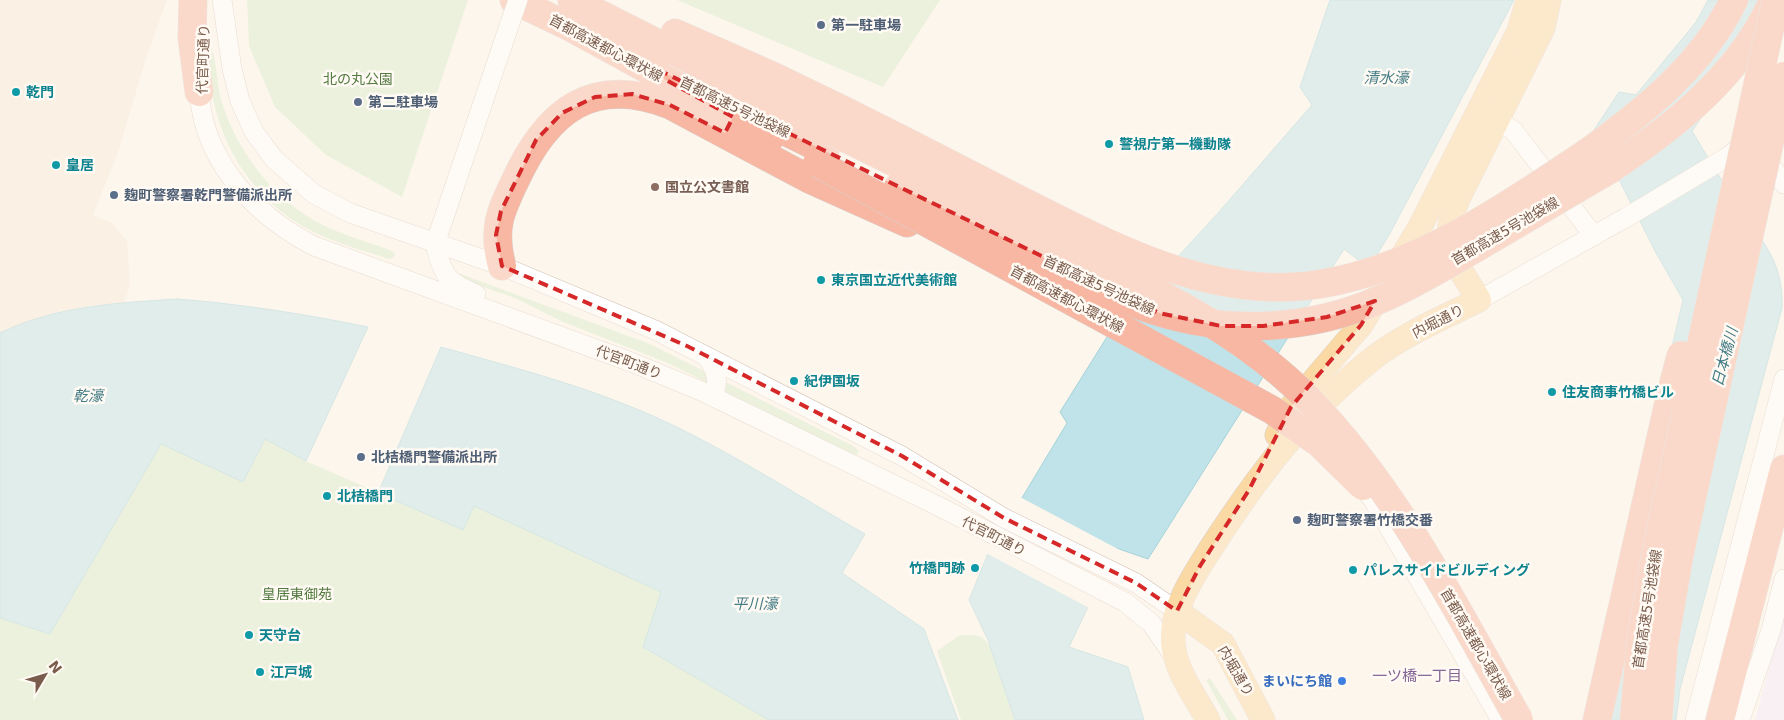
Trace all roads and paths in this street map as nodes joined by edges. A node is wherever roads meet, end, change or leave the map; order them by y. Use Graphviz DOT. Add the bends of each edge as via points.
graph roads {
  1 [pos="193,0"];
  2 [pos="206,0"];
  3 [pos="222,0"];
  4 [pos="518,0"];
  5 [pos="572,0"];
  6 [pos="590,0"];
  7 [pos="1528,0"];
  8 [pos="1548,0"];
  9 [pos="1734,0"];
  10 [pos="1775,0"];
  11 [pos="512,11"];
  12 [pos="572,28"];
  13 [pos="1763,57"];
  14 [pos="1784,76"];
  15 [pos="1784,89"];
  16 [pos="199,92"];
  17 [pos="1498,122"];
  18 [pos="1750,138"];
  19 [pos="825,147"];
  20 [pos="1784,184"];
  21 [pos="1594,236"];
  22 [pos="435,244"];
  23 [pos="502,266"];
  24 [pos="1479,300"];
  25 [pos="553,333"];
  26 [pos="706,356"];
  27 [pos="1783,385"];
  28 [pos="713,397"];
  29 [pos="1298,414"];
  30 [pos="1784,469"];
  31 [pos="1784,579"];
  32 [pos="1177,611"];
  33 [pos="1175,660"];
  34 [pos="1208,720"];
  35 [pos="1263,720"];
  36 [pos="1502,720"];
  37 [pos="1509,720"];
  38 [pos="1519,720"];
  39 [pos="1597,720"];
  40 [pos="1634,720"];
  41 [pos="1658,720"];
  42 [pos="1695,720"];
  43 [pos="1720,720"];
  44 [pos="1740,720"];
  1 -- 16 [label="highway" via="192,38"];
  2 -- 16 [label="street, 代官町通り"];
  3 -- 22 [label="street, 代官町通り" via="240,102 254,132 274,159 321,198 350,213"];
  4 -- 11 [label="street, bridge"];
  5 -- 19 [label="highway, 首都高速都心環状線"];
  6 -- 19 [label="highway, 首都高速5号池袋線" via="702,44"];
  7 -- 29 [label="main road, 内堀通り" via="1519,31 1420,227 1361,325"];
  8 -- 17 [label="main road, 内堀通り" via="1543,28"];
  9 -- 19 [label="highway, 首都高速5号池袋線, bridge" via="1704,47 1672,84 1627,124 1591,150 1517,198 1433,245 1379,269 1311,286 1243,286 1191,276 1090,235"];
  10 -- 13 [label="highway, 首都高速5号池袋線, bridge"];
  10 -- 19 [label="highway, 首都高速5号池袋線, bridge" via="1716,85 1640,150 1404,289 1354,310 1302,322 1221,326 1159,313 1100,287"];
  11 -- 12 [label="highway, 首都高速都心環状線"];
  11 -- 22 [label="street"];
  12 -- 19 [label="highway, 首都高速5号池袋線"];
  13 -- 39 [label="highway, bridge" via="1726,174 1670,397"];
  13 -- 40 [label="highway, 首都高速5号池袋線, bridge" via="1656,552 1640,647"];
  14 -- 41 [label="highway, 首都高速5号池袋線, bridge" via="1679,557 1664,644"];
  15 -- 18 [label="street"];
  16 -- 25 [label="street, 代官町通り" via="214,149 229,177 270,220 314,246"];
  17 -- 21 [label="street" via="1513,130"];
  17 -- 24 [label="main road, 内堀通り" via="1448,226 1450,251"];
  18 -- 20 [label="street"];
  18 -- 21 [label="street" via="1729,156"];
  19 -- 23 [label="highway" via="632,94 595,97 562,113 536,140 527,156 497,222 497,248"];
  19 -- 37 [label="highway, 首都高速都心環状線, bridge" via="992,258 1272,410 1319,444 1364,487 1401,534"];
  19 -- 38 [label="highway, 首都高速都心環状線, bridge" via="1152,289 1234,338 1284,377 1328,420 1385,491"];
  21 -- 24 [label="street"];
  22 -- 23 [label="street, 代官町通り"];
  22 -- 25 [label="street" via="441,268 458,287 499,303"];
  23 -- 26 [label="street, 代官町通り" via="654,330"];
  24 -- 29 [label="main road, 内堀通り" via="1411,333"];
  25 -- 28 [label="street, 代官町通り"];
  26 -- 28 [label="street" via="716,370 718,385"];
  26 -- 32 [label="street, 代官町通り" via="902,456 1004,518 1136,583"];
  27 -- 42 [label="street"];
  28 -- 33 [label="street, 代官町通り" via="936,505 1125,602 1151,623"];
  29 -- 32 [label="main road, 内堀通り" via="1200,566"];
  29 -- 36 [label="street" via="1373,500"];
  30 -- 43 [label="highway"];
  31 -- 44 [label="street" via="1771,630"];
  32 -- 33 [label="main road, 内堀通り" via="1172,640"];
  32 -- 35 [label="main road, 内堀通り" via="1223,644"];
  33 -- 34 [label="main road, 内堀通り"];
}
